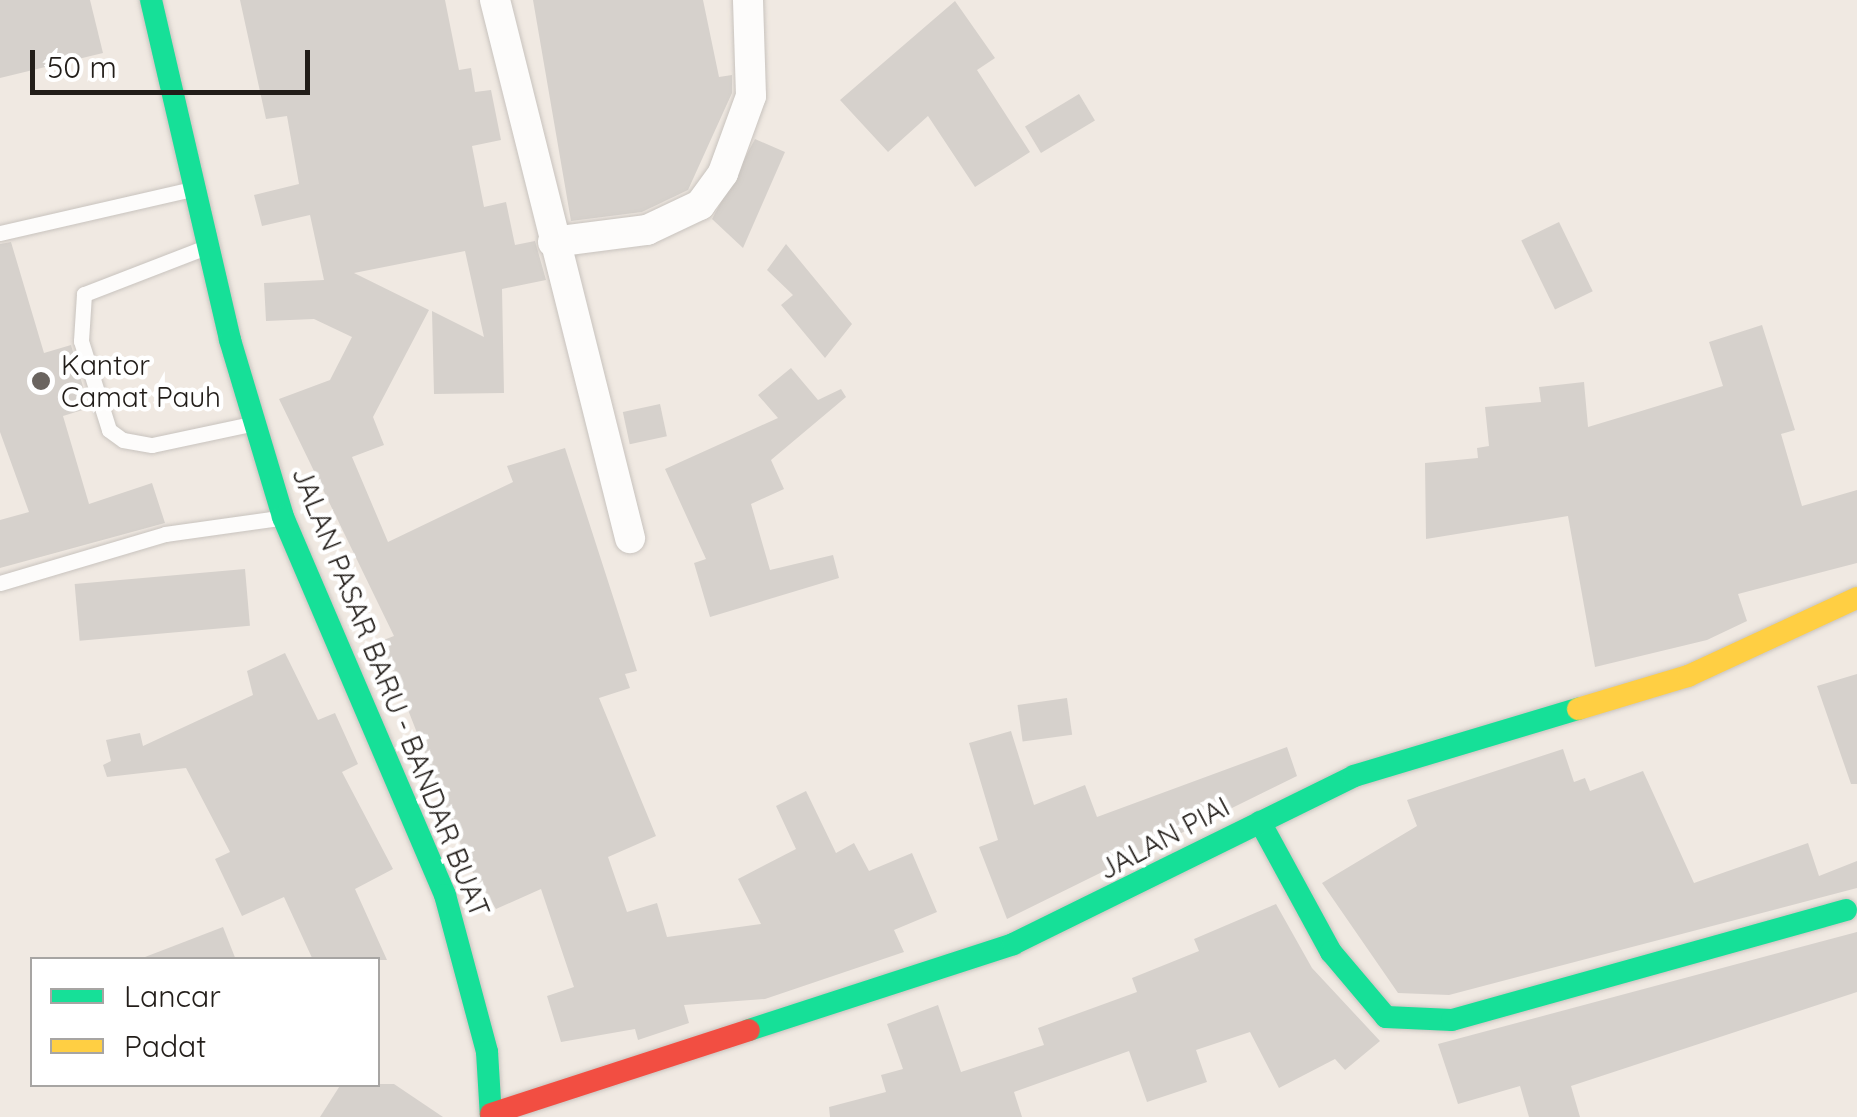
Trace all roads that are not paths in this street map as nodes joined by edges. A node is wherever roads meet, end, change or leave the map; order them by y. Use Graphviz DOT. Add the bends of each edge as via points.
graph roads {
  1 [pos="151,0"];
  2 [pos="495,0"];
  3 [pos="748,0"];
  4 [pos="192,189"];
  5 [pos="0,233"];
  6 [pos="553,242"];
  7 [pos="206,247"];
  8 [pos="255,423"];
  9 [pos="283,517"];
  10 [pos="630,538"];
  11 [pos="0,583"];
  12 [pos="1857,598"];
  13 [pos="1260,822"];
  14 [pos="1846,910"];
  15 [pos="491,1115"];
  1 -- 4 [label="street, JALAN PASAR BARU - BANDAR BUAT"];
  2 -- 6 [label="street"];
  3 -- 6 [label="street" via="751,96 724,173 700,205 647,230"];
  4 -- 5 [label="lane"];
  4 -- 7 [label="street, JALAN PASAR BARU - BANDAR BUAT"];
  6 -- 10 [label="street"];
  7 -- 8 [label="street, JALAN PASAR BARU - BANDAR BUAT"];
  7 -- 8 [label="lane" via="84,294 75,317 81,341 109,430 123,440 152,445"];
  8 -- 9 [label="street, JALAN PASAR BARU - BANDAR BUAT"];
  9 -- 11 [label="lane" via="165,534"];
  9 -- 15 [label="street, JALAN PASAR BARU - BANDAR BUAT" via="445,896 487,1052"];
  12 -- 13 [label="street, JALAN PIAI" via="1688,676 1354,776"];
  13 -- 14 [label="street" via="1331,952 1386,1017 1452,1020"];
  13 -- 15 [label="street, JALAN PIAI" via="997,950"];
}
